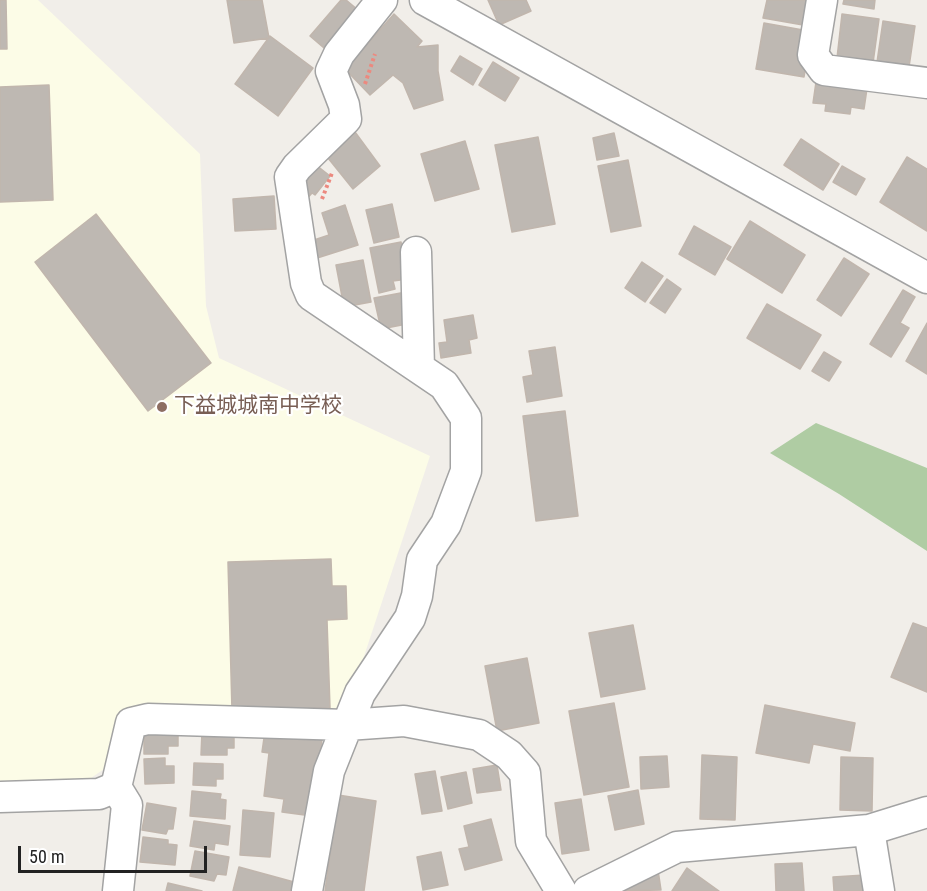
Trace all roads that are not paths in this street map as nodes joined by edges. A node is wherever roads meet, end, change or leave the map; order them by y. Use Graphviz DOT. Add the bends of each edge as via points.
graph roads {
  1 [pos="382,0"];
  2 [pos="425,0"];
  3 [pos="822,0"];
  4 [pos="927,82"];
  5 [pos="416,252"];
  6 [pos="924,270"];
  7 [pos="419,368"];
  8 [pos="347,725"];
  9 [pos="116,787"];
  10 [pos="0,797"];
  11 [pos="927,812"];
  12 [pos="869,830"];
  13 [pos="118,891"];
  14 [pos="307,891"];
  15 [pos="561,891"];
  16 [pos="588,891"];
  17 [pos="879,891"];
  1 -- 7 [label="street" via="339,54 331,71 346,119 297,167 290,184 311,295"];
  2 -- 6 [label="street"];
  3 -- 4 [label="street" via="813,55 824,70"];
  5 -- 7 [label="street"];
  7 -- 8 [label="street" via="444,385 466,418 466,471 446,524 422,560 410,618 360,693"];
  8 -- 9 [label="street" via="148,719 131,723"];
  8 -- 14 [label="street" via="329,771"];
  8 -- 15 [label="street" via="415,723 479,735 509,755 525,773 531,841"];
  9 -- 10 [label="street" via="99,794"];
  9 -- 13 [label="street" via="128,805"];
  11 -- 12 [label="street"];
  12 -- 16 [label="street" via="677,847"];
  12 -- 17 [label="street"];
}
